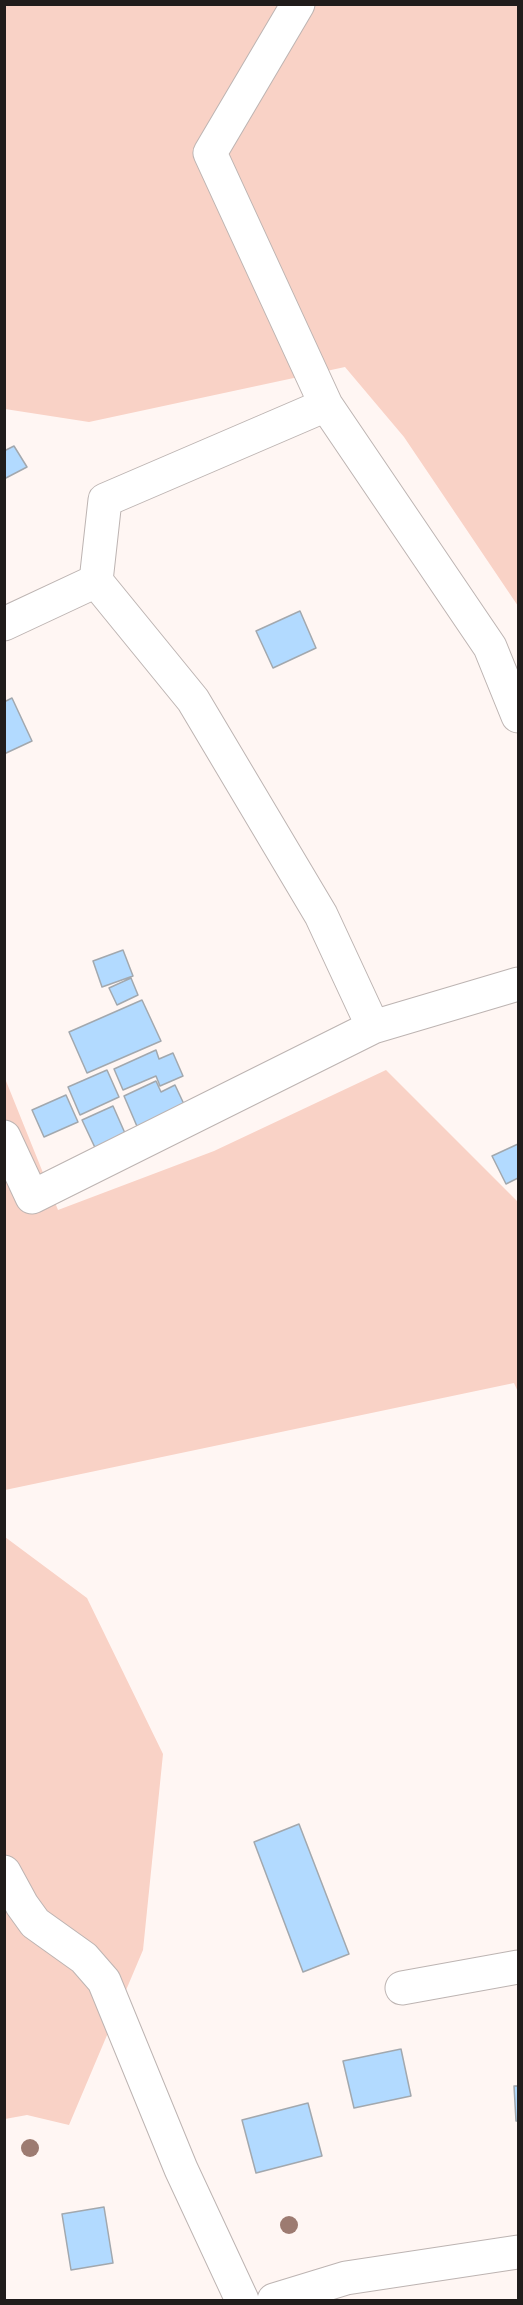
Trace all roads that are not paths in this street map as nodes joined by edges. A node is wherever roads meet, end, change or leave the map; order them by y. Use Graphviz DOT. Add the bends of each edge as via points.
graph roads {
  1 [pos="298,4"];
  2 [pos="326,405"];
  3 [pos="96,581"];
  4 [pos="4,624"];
  5 [pos="519,716"];
  6 [pos="519,984"];
  7 [pos="373,1027"];
  8 [pos="4,1137"];
  9 [pos="4,1872"];
  10 [pos="519,1966"];
  11 [pos="402,1988"];
  12 [pos="519,2252"];
  13 [pos="323,2293"];
  14 [pos="242,2301"];
  15 [pos="274,2301"];
  1 -- 2 [label="street" via="210,153"];
  2 -- 3 [label="street" via="105,500"];
  2 -- 5 [label="street" via="490,647"];
  3 -- 4 [label="street"];
  3 -- 7 [label="street" via="193,700 321,915"];
  6 -- 7 [label="street"];
  7 -- 8 [label="street" via="32,1197"];
  9 -- 14 [label="street" via="35,1923 84,1958 104,1982 181,2169"];
  10 -- 11 [label="street"];
  12 -- 13 [label="street" via="346,2278"];
  13 -- 15 [label="street"];
}
